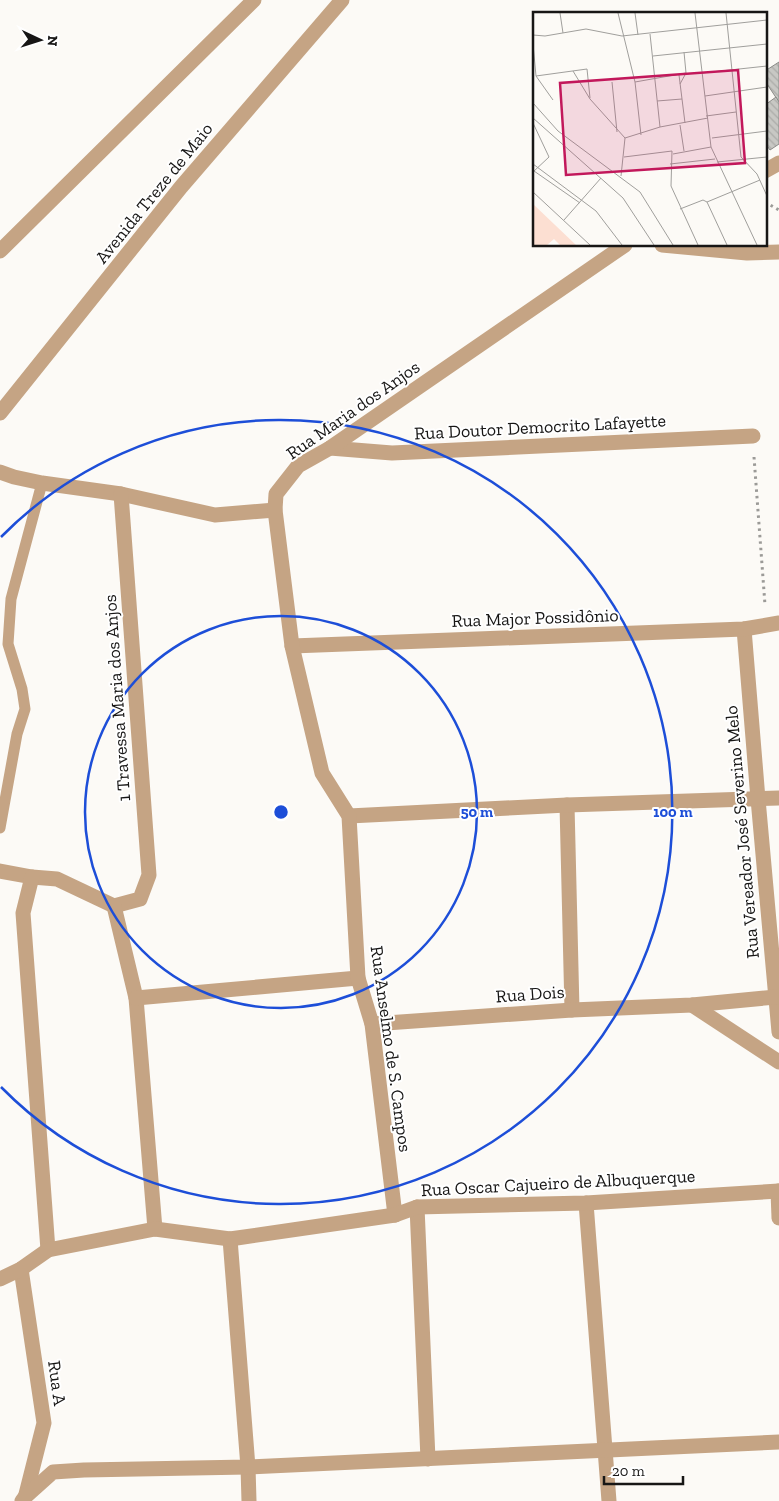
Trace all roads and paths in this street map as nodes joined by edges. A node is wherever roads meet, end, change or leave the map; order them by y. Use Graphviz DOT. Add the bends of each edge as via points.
graph roads {
  1 [pos="254,0"];
  2 [pos="342,0"];
  3 [pos="779,164"];
  4 [pos="766,170"];
  5 [pos="766,203"];
  6 [pos="779,210"];
  7 [pos="624,246"];
  8 [pos="671,246"];
  9 [pos="0,251"];
  10 [pos="779,252"];
  11 [pos="0,413"];
  12 [pos="753,436"];
  13 [pos="330,448"];
  14 [pos="0,472"];
  15 [pos="42,483"];
  16 [pos="121,494"];
  17 [pos="275,510"];
  18 [pos="773,624"];
  19 [pos="744,629"];
  20 [pos="292,646"];
  21 [pos="779,798"];
  22 [pos="758,799"];
  23 [pos="567,805"];
  24 [pos="349,816"];
  25 [pos="0,828"];
  26 [pos="0,871"];
  27 [pos="32,877"];
  28 [pos="114,906"];
  29 [pos="358,978"];
  30 [pos="136,998"];
  31 [pos="776,998"];
  32 [pos="692,1006"];
  33 [pos="572,1010"];
  34 [pos="372,1024"];
  35 [pos="779,1032"];
  36 [pos="779,1062"];
  37 [pos="778,1191"];
  38 [pos="586,1203"];
  39 [pos="417,1207"];
  40 [pos="395,1216"];
  41 [pos="779,1218"];
  42 [pos="155,1228"];
  43 [pos="230,1239"];
  44 [pos="48,1250"];
  45 [pos="21,1269"];
  46 [pos="0,1279"];
  47 [pos="779,1442"];
  48 [pos="605,1450"];
  49 [pos="428,1459"];
  50 [pos="248,1467"];
  51 [pos="24,1500"];
  52 [pos="249,1501"];
  53 [pos="609,1501"];
  1 -- 9 [label="street"];
  2 -- 11 [label="street, Avenida Treze de Maio" via="181,187"];
  3 -- 4 [label="street"];
  5 -- 6 [label="path"];
  7 -- 13 [label="street, Rua Maria dos Anjos"];
  8 -- 10 [label="street" via="747,254"];
  12 -- 13 [label="street, Rua Doutor Democrito Lafayette" via="392,453"];
  12 -- 18 [label="path"];
  13 -- 17 [label="street, Rua Maria dos Anjos" via="298,466 276,494"];
  14 -- 15 [label="street"];
  15 -- 16 [label="street"];
  15 -- 25 [label="lane" via="12,600 8,644 25,709 17,734"];
  16 -- 17 [label="street" via="215,515"];
  16 -- 28 [label="street, 1 Travessa Maria dos Anjos" via="149,875 140,899"];
  17 -- 20 [label="street, Rua Anselmo de S. Campos"];
  18 -- 19 [label="street, Rua Major Possidônio"];
  19 -- 20 [label="street, Rua Major Possidônio"];
  19 -- 22 [label="street, Rua Vereador José Severino Melo"];
  20 -- 24 [label="street, Rua Anselmo de S. Campos" via="322,773"];
  21 -- 22 [label="street"];
  22 -- 23 [label="street"];
  22 -- 31 [label="street, Rua Vereador José Severino Melo"];
  23 -- 24 [label="street"];
  23 -- 33 [label="street"];
  24 -- 29 [label="street, Rua Anselmo de S. Campos"];
  26 -- 27 [label="street"];
  27 -- 28 [label="street" via="57,879"];
  27 -- 44 [label="street" via="23,913"];
  28 -- 30 [label="street"];
  29 -- 30 [label="street"];
  29 -- 34 [label="street, Rua Anselmo de S. Campos"];
  30 -- 42 [label="street"];
  31 -- 32 [label="street, Rua Dois"];
  31 -- 35 [label="street, Rua Vereador José Severino Melo"];
  32 -- 33 [label="street, Rua Dois"];
  32 -- 36 [label="street"];
  33 -- 34 [label="street, Rua Dois"];
  34 -- 40 [label="street, Rua Anselmo de S. Campos"];
  37 -- 38 [label="street, Rua Oscar Cajueiro de Albuquerque"];
  37 -- 41 [label="street"];
  38 -- 39 [label="street, Rua Oscar Cajueiro de Albuquerque"];
  38 -- 48 [label="street"];
  39 -- 40 [label="street, Rua Oscar Cajueiro de Albuquerque"];
  39 -- 49 [label="street"];
  40 -- 43 [label="street, Rua Oscar Cajueiro de Albuquerque"];
  42 -- 43 [label="street, Rua Oscar Cajueiro de Albuquerque"];
  42 -- 44 [label="street, Rua Oscar Cajueiro de Albuquerque"];
  43 -- 50 [label="street"];
  44 -- 45 [label="street, Rua Oscar Cajueiro de Albuquerque"];
  45 -- 46 [label="street, Rua Oscar Cajueiro de Albuquerque"];
  45 -- 51 [label="street, Rua A" via="44,1422"];
  47 -- 48 [label="street"];
  48 -- 49 [label="street"];
  48 -- 53 [label="street"];
  49 -- 50 [label="street"];
  50 -- 51 [label="street" via="53,1472"];
  50 -- 52 [label="street"];
}
